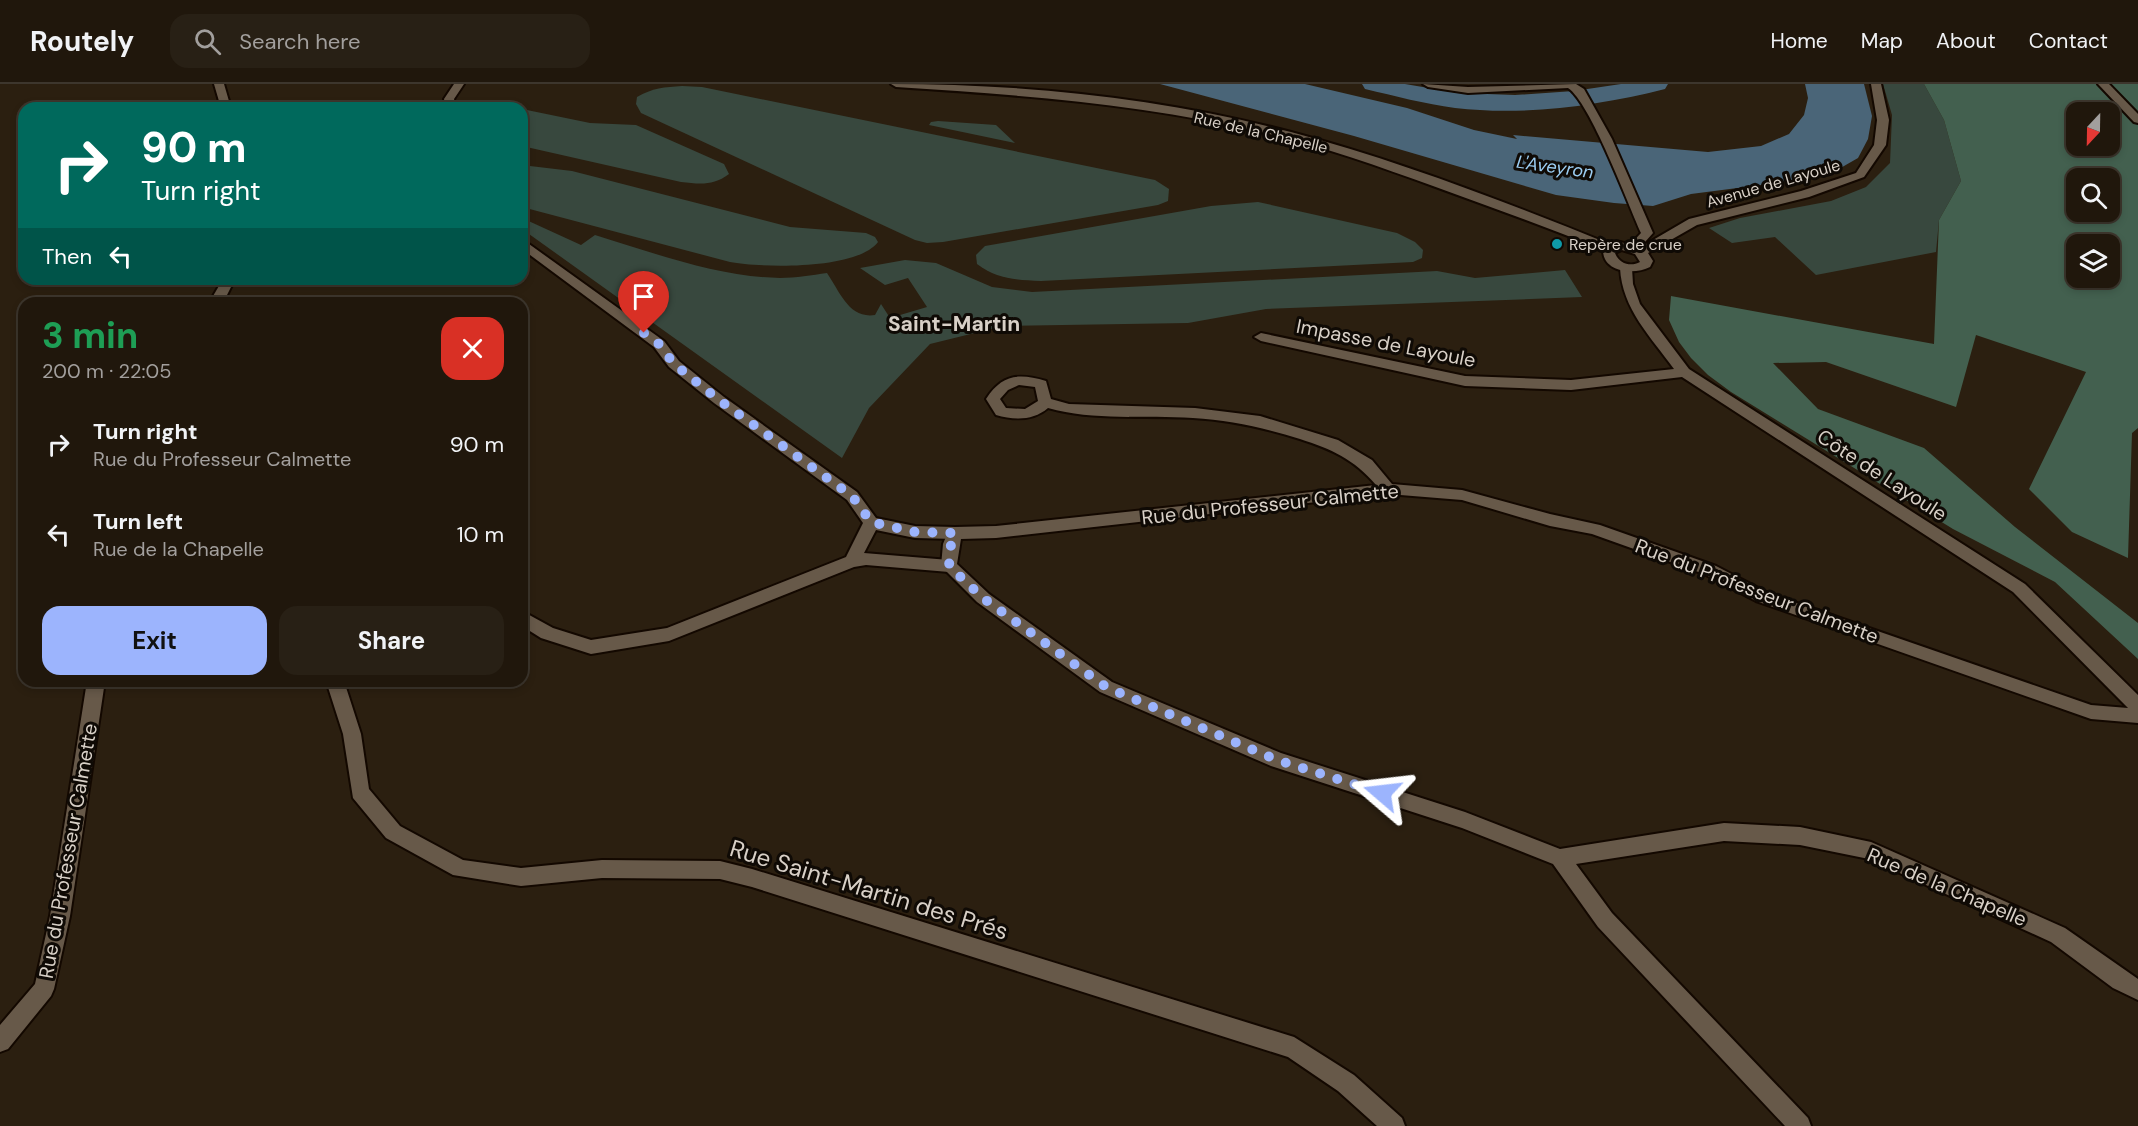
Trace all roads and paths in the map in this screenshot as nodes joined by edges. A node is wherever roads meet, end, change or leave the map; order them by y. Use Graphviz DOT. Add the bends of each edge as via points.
graph roads {
  1 [pos="219,84"];
  2 [pos="459,84"];
  3 [pos="896,84"];
  4 [pos="1428,84"];
  5 [pos="1876,84"];
  6 [pos="2103,84"];
  7 [pos="1539,85"];
  8 [pos="224,102"];
  9 [pos="450,102"];
  10 [pos="2138,120"];
  11 [pos="528,247"];
  12 [pos="1610,249"];
  13 [pos="1637,250"];
  14 [pos="1626,268"];
  15 [pos="1261,337"];
  16 [pos="1684,372"];
  17 [pos="1045,402"];
  18 [pos="1388,489"];
  19 [pos="871,522"];
  20 [pos="955,533"];
  21 [pos="852,561"];
  22 [pos="949,566"];
  23 [pos="528,622"];
  24 [pos="95,687"];
  25 [pos="337,687"];
  26 [pos="2138,706"];
  27 [pos="2138,716"];
  28 [pos="1560,858"];
  29 [pos="2138,990"];
  30 [pos="0,1041"];
  31 [pos="1394,1126"];
  32 [pos="1800,1126"];
  1 -- 8 [label="street"];
  2 -- 9 [label="street"];
  3 -- 12 [label="street, Rue de la Chapelle" via="1143,106 1264,129 1390,167"];
  4 -- 7 [label="street" via="1468,90"];
  5 -- 13 [label="street, Avenue de Layoule" via="1883,120 1880,145 1860,175 1805,194 1694,222"];
  6 -- 10 [label="street"];
  7 -- 13 [label="street" via="1570,85 1580,91 1606,139 1647,233"];
  11 -- 19 [label="street" via="659,344 674,364 760,431 852,496"];
  12 -- 13 [label="street" via="1620,246"];
  12 -- 14 [label="street" via="1610,259"];
  13 -- 14 [label="street" via="1646,257 1646,264"];
  14 -- 16 [label="street, Côte de Layoule" via="1634,305"];
  15 -- 16 [label="street, Impasse de Layoule" via="1465,381 1570,385"];
  16 -- 26 [label="street, Côte de Layoule" via="2019,588"];
  17 -- 18 [label="street" via="1069,409 1195,413 1260,421 1333,444 1367,464"];
  18 -- 20 [label="street, Rue du Professeur Calmette" via="1019,530"];
  18 -- 27 [label="street, Rue du Professeur Calmette" via="1462,495 1594,529 1710,570 1762,597 2069,705 2091,712"];
  19 -- 20 [label="street" via="915,532"];
  19 -- 21 [label="street"];
  20 -- 22 [label="street"];
  21 -- 22 [label="street"];
  21 -- 23 [label="street" via="669,634 591,647 547,633"];
  22 -- 28 [label="street" via="983,598 1106,687 1277,760 1465,820"];
  24 -- 30 [label="street, Rue du Professeur Calmette" via="60,916 44,989"];
  25 -- 31 [label="street, Rue Saint-Martin des Prés" via="352,734 360,792 393,832 460,868 521,877 602,869 720,870 752,878 1294,1048 1346,1083"];
  28 -- 29 [label="street, Rue de la Chapelle" via="1724,832 1800,836 1870,851 2058,935"];
  28 -- 32 [label="street" via="1605,920"];
}
